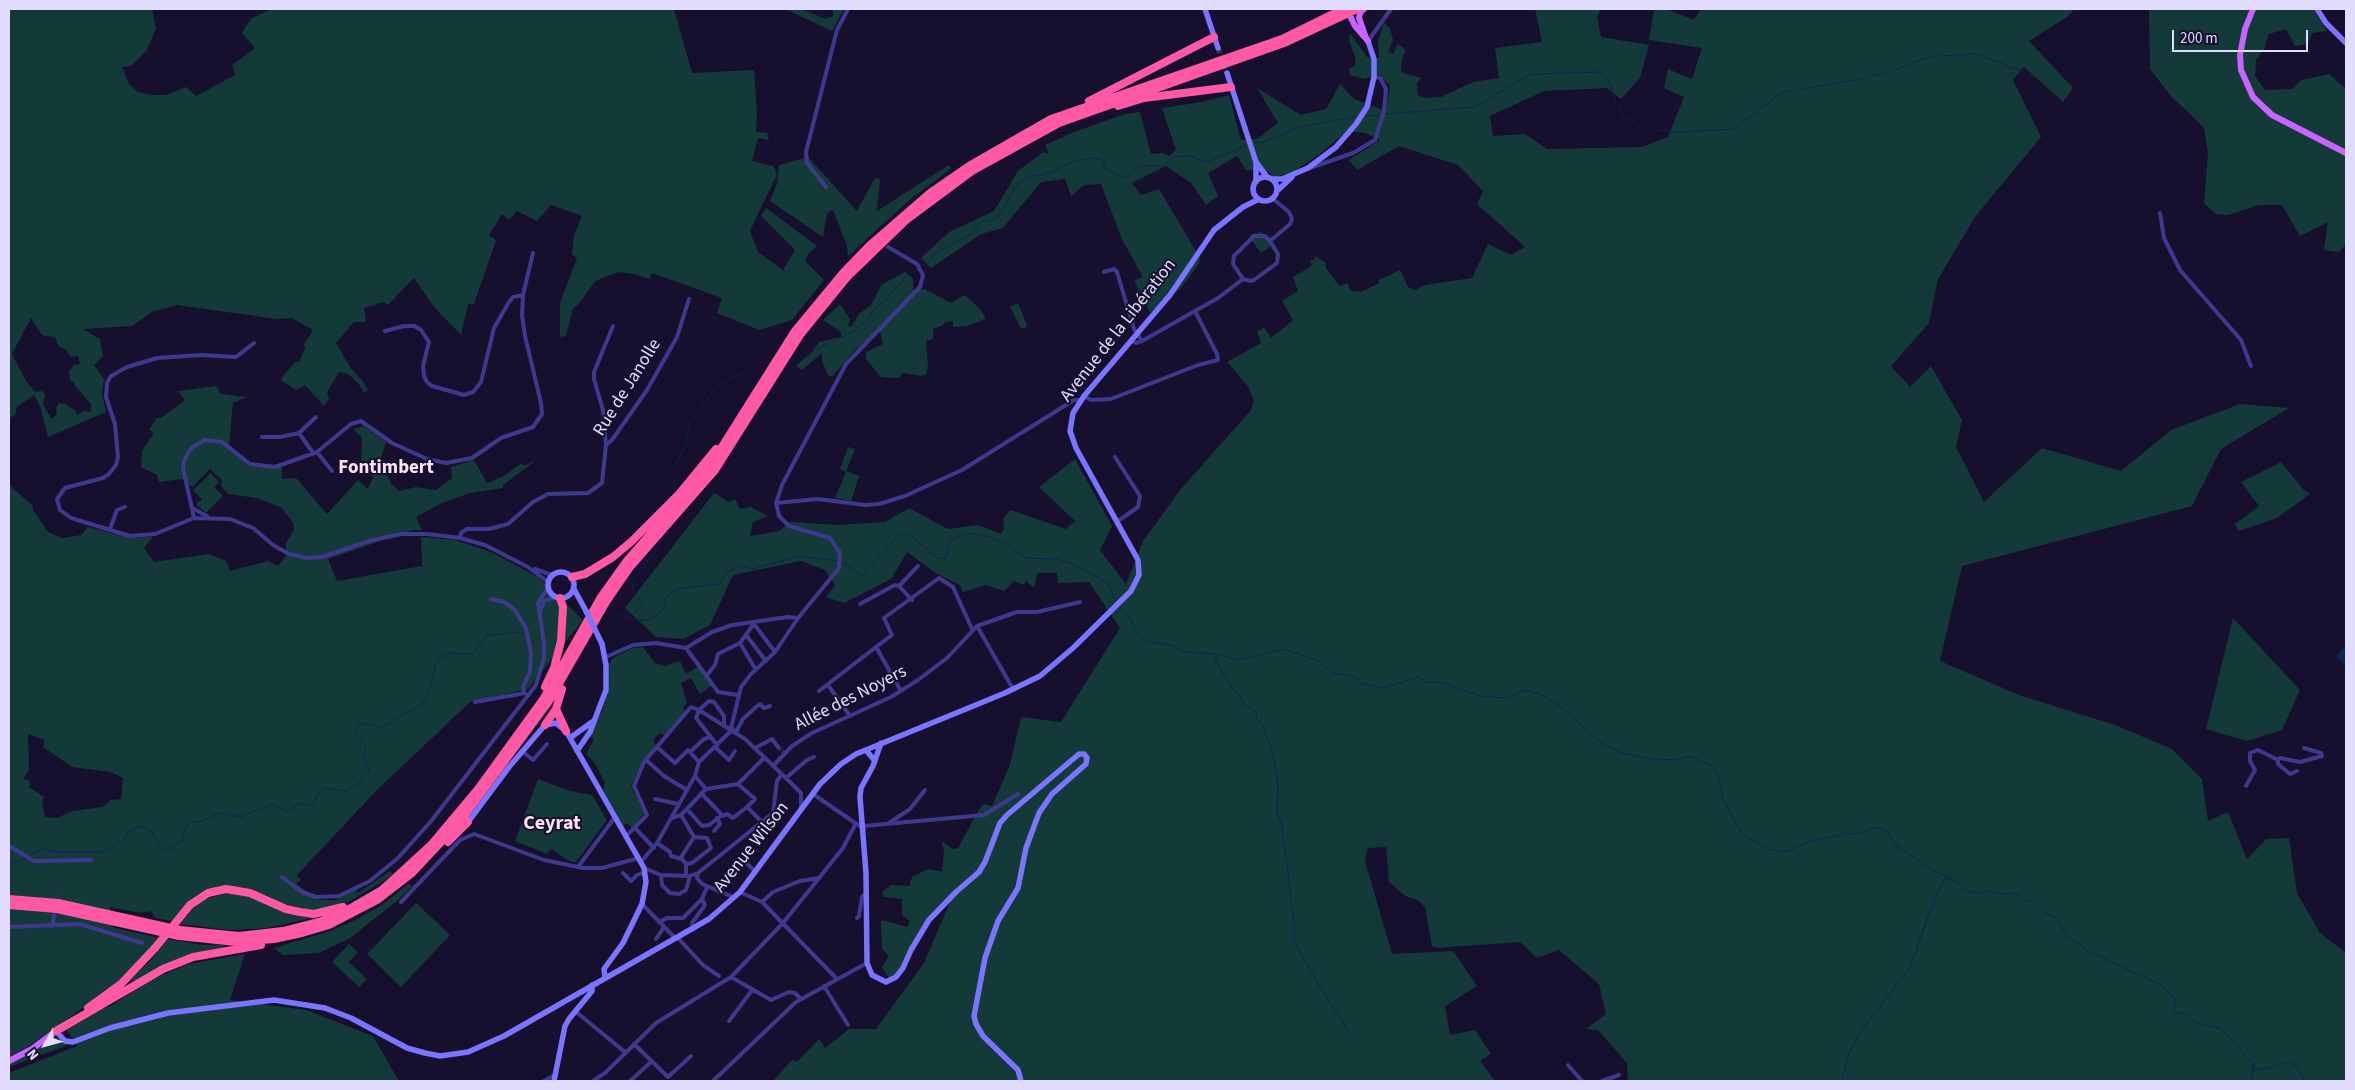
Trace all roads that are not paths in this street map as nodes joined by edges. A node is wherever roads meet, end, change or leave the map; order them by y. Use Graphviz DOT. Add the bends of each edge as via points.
graph roads {
  1 [pos="848,9"];
  2 [pos="1205,9"];
  3 [pos="1364,9"];
  4 [pos="1391,9"];
  5 [pos="2253,9"];
  6 [pos="2318,9"];
  7 [pos="1350,10"];
  8 [pos="1214,37"];
  9 [pos="1368,42"];
  10 [pos="2346,43"];
  11 [pos="1218,48"];
  12 [pos="1226,73"];
  13 [pos="1374,78"];
  14 [pos="1231,87"];
  15 [pos="1051,119"];
  16 [pos="1059,123"];
  17 [pos="2346,152"];
  18 [pos="1256,162"];
  19 [pos="1308,168"];
  20 [pos="1298,174"];
  21 [pos="1269,178"];
  22 [pos="1256,182"];
  23 [pos="826,187"];
  24 [pos="1254,191"];
  25 [pos="1277,191"];
  26 [pos="1272,198"];
  27 [pos="1260,199"];
  28 [pos="1243,206"];
  29 [pos="2160,214"];
  30 [pos="1270,241"];
  31 [pos="888,247"];
  32 [pos="533,253"];
  33 [pos="1104,272"];
  34 [pos="1243,279"];
  35 [pos="523,295"];
  36 [pos="689,299"];
  37 [pos="1195,311"];
  38 [pos="613,326"];
  39 [pos="385,331"];
  40 [pos="1137,335"];
  41 [pos="1131,341"];
  42 [pos="1142,341"];
  43 [pos="254,342"];
  44 [pos="2250,366"];
  45 [pos="760,386"];
  46 [pos="1082,398"];
  47 [pos="316,417"];
  48 [pos="299,432"];
  49 [pos="262,437"];
  50 [pos="606,445"];
  51 [pos="315,452"];
  52 [pos="1114,457"];
  53 [pos="332,471"];
  54 [pos="776,503"];
  55 [pos="125,507"];
  56 [pos="192,508"];
  57 [pos="208,517"];
  58 [pos="194,518"];
  59 [pos="1118,521"];
  60 [pos="110,529"];
  61 [pos="460,538"];
  62 [pos="918,566"];
  63 [pos="528,567"];
  64 [pos="552,575"];
  65 [pos="572,577"];
  66 [pos="548,585"];
  67 [pos="899,586"];
  68 [pos="574,589"];
  69 [pos="561,597"];
  70 [pos="491,599"];
  71 [pos="912,600"];
  72 [pos="1080,602"];
  73 [pos="860,604"];
  74 [pos="586,611"];
  75 [pos="540,614"];
  76 [pos="798,618"];
  77 [pos="754,623"];
  78 [pos="976,626"];
  79 [pos="972,629"];
  80 [pos="746,635"];
  81 [pos="740,643"];
  82 [pos="686,648"];
  83 [pos="876,648"];
  84 [pos="580,650"];
  85 [pos="775,652"];
  86 [pos="606,657"];
  87 [pos="766,661"];
  88 [pos="756,670"];
  89 [pos="707,676"];
  90 [pos="828,685"];
  91 [pos="1014,689"];
  92 [pos="901,691"];
  93 [pos="530,692"];
  94 [pos="819,692"];
  95 [pos="524,693"];
  96 [pos="738,695"];
  97 [pos="475,702"];
  98 [pos="770,706"];
  99 [pos="556,709"];
  100 [pos="699,710"];
  101 [pos="599,711"];
  102 [pos="533,713"];
  103 [pos="850,716"];
  104 [pos="545,725"];
  105 [pos="724,725"];
  106 [pos="566,730"];
  107 [pos="733,730"];
  108 [pos="710,737"];
  109 [pos="570,738"];
  110 [pos="881,743"];
  111 [pos="547,744"];
  112 [pos="716,746"];
  113 [pos="874,746"];
  114 [pos="778,747"];
  115 [pos="658,748"];
  116 [pos="755,748"];
  117 [pos="2304,748"];
  118 [pos="866,750"];
  119 [pos="522,751"];
  120 [pos="577,751"];
  121 [pos="735,751"];
  122 [pos="690,752"];
  123 [pos="814,757"];
  124 [pos="764,758"];
  125 [pos="646,760"];
  126 [pos="875,760"];
  127 [pos="2278,760"];
  128 [pos="699,762"];
  129 [pos="773,766"];
  130 [pos="2297,771"];
  131 [pos="782,774"];
  132 [pos="695,776"];
  133 [pos="786,778"];
  134 [pos="738,784"];
  135 [pos="2246,786"];
  136 [pos="706,789"];
  137 [pos="687,790"];
  138 [pos="925,790"];
  139 [pos="701,793"];
  140 [pos="813,794"];
  141 [pos="1018,794"];
  142 [pos="655,799"];
  143 [pos="678,804"];
  144 [pos="748,806"];
  145 [pos="687,809"];
  146 [pos="801,809"];
  147 [pos="681,815"];
  148 [pos="722,815"];
  149 [pos="615,817"];
  150 [pos="670,818"];
  151 [pos="718,818"];
  152 [pos="468,822"];
  153 [pos="762,822"];
  154 [pos="888,824"];
  155 [pos="855,825"];
  156 [pos="635,828"];
  157 [pos="864,828"];
  158 [pos="714,831"];
  159 [pos="474,834"];
  160 [pos="626,836"];
  161 [pos="694,836"];
  162 [pos="657,843"];
  163 [pos="9,846"];
  164 [pos="654,848"];
  165 [pos="705,852"];
  166 [pos="680,859"];
  167 [pos="91,860"];
  168 [pos="640,860"];
  169 [pos="712,862"];
  170 [pos="686,864"];
  171 [pos="578,867"];
  172 [pos="644,870"];
  173 [pos="756,872"];
  174 [pos="412,873"];
  175 [pos="622,873"];
  176 [pos="698,873"];
  177 [pos="661,875"];
  178 [pos="688,876"];
  179 [pos="282,878"];
  180 [pos="819,878"];
  181 [pos="393,882"];
  182 [pos="707,887"];
  183 [pos="719,892"];
  184 [pos="740,892"];
  185 [pos="866,893"];
  186 [pos="736,898"];
  187 [pos="9,899"];
  188 [pos="702,899"];
  189 [pos="401,902"];
  190 [pos="762,902"];
  191 [pos="642,904"];
  192 [pos="9,905"];
  193 [pos="54,915"];
  194 [pos="857,918"];
  195 [pos="660,922"];
  196 [pos="784,923"];
  197 [pos="52,926"];
  198 [pos="664,927"];
  199 [pos="9,928"];
  200 [pos="693,930"];
  201 [pos="302,933"];
  202 [pos="656,939"];
  203 [pos="677,939"];
  204 [pos="142,943"];
  205 [pos="867,963"];
  206 [pos="718,976"];
  207 [pos="731,977"];
  208 [pos="605,978"];
  209 [pos="837,979"];
  210 [pos="592,985"];
  211 [pos="824,986"];
  212 [pos="753,989"];
  213 [pos="801,999"];
  214 [pos="575,1011"];
  215 [pos="729,1021"];
  216 [pos="848,1025"];
  217 [pos="56,1031"];
  218 [pos="634,1044"];
  219 [pos="625,1052"];
  220 [pos="691,1056"];
  221 [pos="9,1061"];
  222 [pos="650,1062"];
  223 [pos="1568,1065"];
  224 [pos="556,1074"];
  225 [pos="1619,1075"];
  226 [pos="544,1081"];
  227 [pos="554,1081"];
  228 [pos="593,1081"];
  229 [pos="630,1081"];
  230 [pos="713,1081"];
  231 [pos="1021,1081"];
  232 [pos="1582,1081"];
  233 [pos="1602,1081"];
  1 -- 23 [label="street" via="837,30 806,152 807,163"];
  2 -- 8 [label="main road"];
  3 -- 9 [label="main road" via="1359,18"];
  4 -- 9 [label="street"];
  5 -- 17 [label="main road" via="2240,55 2241,70 2253,97 2272,115"];
  6 -- 10 [label="main road" via="2326,23"];
  7 -- 9 [label="main road" via="1355,26"];
  7 -- 15 [label="highway" via="1282,39"];
  7 -- 16 [label="highway" via="1284,43"];
  8 -- 11 [label="main road"];
  8 -- 15 [label="highway"];
  9 -- 13 [label="main road" via="1374,59"];
  12 -- 14 [label="main road"];
  13 -- 19 [label="main road" via="1367,107 1348,135"];
  13 -- 19 [label="street" via="1380,78 1386,90 1384,111 1375,140 1353,153"];
  14 -- 16 [label="highway" via="1144,98"];
  14 -- 18 [label="main road"];
  15 -- 45 [label="highway" via="969,166 923,199 868,246 816,304"];
  16 -- 84 [label="highway" via="980,166 934,198 906,220 848,276 800,335 715,470 630,567"];
  18 -- 21 [label="main road"];
  18 -- 22 [label="main road"];
  19 -- 20 [label="main road"];
  20 -- 21 [label="main road" via="1282,179"];
  20 -- 25 [label="main road"];
  21 -- 22 [label="main road"];
  21 -- 25 [label="main road"];
  22 -- 24 [label="main road"];
  24 -- 27 [label="main road"];
  24 -- 28 [label="main road, Avenue de la Libération"];
  25 -- 26 [label="main road"];
  26 -- 27 [label="main road"];
  26 -- 30 [label="street" via="1292,219"];
  27 -- 28 [label="main road, Avenue de la Libération"];
  28 -- 40 [label="main road, Avenue de la Libération" via="1214,230"];
  29 -- 44 [label="street" via="2164,238 2180,270 2242,340"];
  30 -- 34 [label="street" via="1278,254 1277,263 1250,282"];
  30 -- 34 [label="street" via="1265,236 1254,236 1234,256 1233,264"];
  31 -- 54 [label="street" via="917,264 923,275 920,287 846,364 795,458"];
  32 -- 35 [label="street"];
  33 -- 40 [label="street" via="1114,269 1117,272"];
  34 -- 37 [label="street"];
  35 -- 39 [label="street" via="513,297 494,328 481,382 473,392 464,394 427,382 423,366 429,342 421,330 404,326"];
  35 -- 51 [label="street" via="522,323 542,414 533,428 501,438 472,458 446,463 427,459 392,444 360,421 350,424"];
  36 -- 50 [label="street, Rue de Janolle" via="677,337 647,390"];
  37 -- 42 [label="street"];
  37 -- 46 [label="street" via="1218,360 1111,399"];
  38 -- 50 [label="street" via="594,372 603,410"];
  40 -- 41 [label="main road, Avenue de la Libération"];
  40 -- 42 [label="street"];
  41 -- 42 [label="street"];
  41 -- 46 [label="main road, Avenue de la Libération"];
  43 -- 60 [label="street" via="236,357 158,358 127,367 111,376 106,397 115,424 116,465 103,478 65,488 58,499 64,515"];
  45 -- 65 [label="highway" via="713,453 679,494 613,558 585,574"];
  45 -- 102 [label="highway" via="710,466 626,562 601,598 562,669"];
  46 -- 54 [label="street" via="917,492 879,504 818,499"];
  46 -- 59 [label="main road, Avenue de la Libération" via="1071,419 1071,437"];
  47 -- 48 [label="street"];
  48 -- 49 [label="street"];
  48 -- 51 [label="street"];
  50 -- 61 [label="street, Rue de Janolle" via="604,477 594,491 578,495 548,494 533,502 508,524 490,529 467,529"];
  51 -- 53 [label="street"];
  51 -- 56 [label="street" via="275,467 266,467 243,460 222,442 210,439 198,443 186,454 183,468"];
  52 -- 59 [label="street" via="1140,496 1138,507"];
  54 -- 76 [label="street" via="783,522 795,530 830,538 838,547 839,568"];
  55 -- 60 [label="street" via="117,510"];
  56 -- 57 [label="street"];
  56 -- 58 [label="street"];
  57 -- 58 [label="street"];
  57 -- 61 [label="street" via="242,523 281,550 306,558 322,557 401,534"];
  58 -- 60 [label="street" via="143,536 130,536"];
  59 -- 91 [label="main road, Avenue de la Libération" via="1138,560 1139,575 1131,591 1048,670"];
  61 -- 63 [label="street" via="485,545"];
  62 -- 67 [label="street"];
  63 -- 64 [label="street"];
  63 -- 66 [label="street"];
  64 -- 65 [label="main road" via="562,571"];
  64 -- 66 [label="main road"];
  65 -- 68 [label="main road"];
  66 -- 69 [label="main road"];
  66 -- 75 [label="street" via="538,603"];
  67 -- 71 [label="street"];
  67 -- 73 [label="street" via="895,585"];
  68 -- 69 [label="main road"];
  68 -- 74 [label="main road"];
  69 -- 74 [label="main road"];
  69 -- 75 [label="street" via="544,601"];
  69 -- 102 [label="highway" via="561,641 554,668"];
  70 -- 95 [label="street" via="504,602 514,610 526,628 530,672 523,687"];
  71 -- 79 [label="street" via="940,578 953,587"];
  71 -- 83 [label="street" via="884,618 892,634"];
  72 -- 78 [label="street, Allée des Noyers" via="1038,612 1017,612"];
  74 -- 86 [label="main road, bridge"];
  75 -- 93 [label="street" via="544,658 542,670"];
  76 -- 77 [label="street"];
  76 -- 85 [label="street"];
  77 -- 80 [label="street"];
  77 -- 82 [label="street" via="732,625 712,632"];
  77 -- 85 [label="street"];
  78 -- 79 [label="street, Allée des Noyers"];
  78 -- 91 [label="street"];
  79 -- 92 [label="street, Allée des Noyers" via="947,658"];
  80 -- 81 [label="street"];
  80 -- 87 [label="street"];
  81 -- 88 [label="street"];
  81 -- 89 [label="street" via="718,654"];
  82 -- 86 [label="street" via="656,643 633,645"];
  82 -- 89 [label="street"];
  83 -- 90 [label="street"];
  83 -- 92 [label="street"];
  84 -- 99 [label="highway" via="576,664 558,695"];
  84 -- 174 [label="highway" via="550,701 509,757 458,824"];
  85 -- 87 [label="street"];
  86 -- 101 [label="main road" via="606,690"];
  87 -- 88 [label="street"];
  88 -- 96 [label="street"];
  89 -- 96 [label="street" via="718,692"];
  90 -- 94 [label="street"];
  90 -- 103 [label="street"];
  91 -- 110 [label="main road, Avenue de la Libération"];
  92 -- 103 [label="street, Allée des Noyers"];
  93 -- 95 [label="street"];
  93 -- 179 [label="street" via="432,820 384,871 348,893 328,898 316,898 302,892"];
  95 -- 97 [label="street"];
  96 -- 107 [label="street"];
  98 -- 107 [label="street" via="764,708 760,704"];
  99 -- 104 [label="highway"];
  99 -- 106 [label="highway"];
  100 -- 105 [label="street"];
  100 -- 105 [label="street" via="708,701 714,702 724,716"];
  100 -- 108 [label="street" via="696,718"];
  100 -- 115 [label="street" via="691,707"];
  101 -- 109 [label="main road" via="592,723"];
  101 -- 120 [label="main road"];
  102 -- 181 [label="highway" via="452,821"];
  103 -- 129 [label="street, Allée des Noyers" via="805,737"];
  104 -- 106 [label="main road" via="556,723"];
  104 -- 119 [label="main road"];
  105 -- 107 [label="street"];
  106 -- 109 [label="main road"];
  107 -- 112 [label="street"];
  107 -- 116 [label="street"];
  108 -- 112 [label="street"];
  108 -- 122 [label="street"];
  109 -- 120 [label="main road"];
  110 -- 113 [label="main road, Avenue de la Libération"];
  110 -- 126 [label="main road"];
  111 -- 119 [label="street" via="533,760"];
  112 -- 121 [label="street" via="729,760"];
  112 -- 128 [label="street"];
  113 -- 118 [label="main road, Avenue Wilson"];
  114 -- 116 [label="street" via="772,739"];
  115 -- 122 [label="street" via="675,762 688,750"];
  115 -- 125 [label="street"];
  116 -- 124 [label="street"];
  117 -- 127 [label="street" via="2322,756 2300,762"];
  118 -- 126 [label="main road"];
  118 -- 140 [label="main road, Avenue Wilson" via="834,770"];
  119 -- 152 [label="main road"];
  120 -- 149 [label="main road"];
  122 -- 128 [label="street"];
  123 -- 133 [label="street"];
  124 -- 129 [label="street"];
  124 -- 134 [label="street"];
  125 -- 137 [label="street"];
  125 -- 156 [label="street" via="634,786 647,815"];
  126 -- 157 [label="main road" via="860,788"];
  127 -- 130 [label="street" via="2278,764 2290,774"];
  127 -- 135 [label="street" via="2258,750 2250,753 2250,761 2256,770"];
  128 -- 132 [label="street"];
  129 -- 131 [label="street"];
  131 -- 133 [label="street"];
  131 -- 153 [label="street" via="777,781 773,813"];
  132 -- 136 [label="street"];
  132 -- 137 [label="street"];
  133 -- 146 [label="street" via="801,793"];
  134 -- 136 [label="street"];
  134 -- 144 [label="street" via="755,799"];
  136 -- 139 [label="street"];
  137 -- 143 [label="street"];
  138 -- 154 [label="street" via="910,809"];
  139 -- 145 [label="street"];
  139 -- 148 [label="street"];
  140 -- 146 [label="main road, Avenue Wilson"];
  140 -- 155 [label="street"];
  141 -- 154 [label="street" via="984,815"];
  142 -- 143 [label="street"];
  143 -- 150 [label="street"];
  144 -- 148 [label="street" via="733,818"];
  144 -- 153 [label="street"];
  145 -- 147 [label="street"];
  145 -- 151 [label="street" via="702,826"];
  146 -- 173 [label="main road, Avenue Wilson"];
  147 -- 150 [label="street"];
  147 -- 161 [label="street"];
  148 -- 151 [label="street"];
  149 -- 160 [label="main road"];
  149 -- 171 [label="street"];
  150 -- 162 [label="street"];
  151 -- 158 [label="street" via="720,824"];
  152 -- 159 [label="street"];
  152 -- 174 [label="highway" via="418,873"];
  153 -- 169 [label="street"];
  154 -- 157 [label="street"];
  155 -- 157 [label="street"];
  155 -- 180 [label="street" via="843,848"];
  156 -- 160 [label="street"];
  156 -- 164 [label="street"];
  157 -- 185 [label="main road"];
  159 -- 171 [label="street" via="544,860"];
  159 -- 189 [label="street" via="454,847"];
  160 -- 168 [label="main road"];
  161 -- 165 [label="street" via="708,838 711,848"];
  161 -- 166 [label="street"];
  162 -- 164 [label="street"];
  162 -- 166 [label="street" via="671,856"];
  163 -- 167 [label="street" via="34,860"];
  164 -- 168 [label="street"];
  165 -- 169 [label="street"];
  165 -- 170 [label="street"];
  166 -- 170 [label="street"];
  168 -- 171 [label="street" via="618,862 602,868"];
  168 -- 172 [label="main road"];
  169 -- 176 [label="street"];
  170 -- 178 [label="street"];
  172 -- 175 [label="street" via="631,881"];
  172 -- 177 [label="street"];
  172 -- 191 [label="main road"];
  173 -- 183 [label="street" via="744,861"];
  173 -- 184 [label="main road, Avenue Wilson"];
  174 -- 201 [label="highway" via="367,906 329,925"];
  176 -- 178 [label="street"];
  176 -- 182 [label="street" via="697,878"];
  177 -- 178 [label="street"];
  177 -- 178 [label="street" via="662,885 670,893 679,894 686,890"];
  180 -- 190 [label="street" via="800,881 773,892"];
  180 -- 196 [label="street"];
  181 -- 187 [label="highway" via="366,900 322,921 283,931 239,936 180,930 58,903"];
  181 -- 217 [label="highway, bridge" via="387,882 348,906 314,914 286,909 237,890 208,893 190,905 121,984"];
  182 -- 183 [label="street"];
  182 -- 188 [label="street"];
  183 -- 186 [label="street"];
  184 -- 186 [label="main road, Avenue Wilson"];
  184 -- 190 [label="street"];
  185 -- 194 [label="street" via="862,896"];
  185 -- 205 [label="main road"];
  186 -- 200 [label="main road, Avenue Wilson"];
  188 -- 195 [label="street" via="683,918 666,918"];
  188 -- 200 [label="street" via="705,905 692,923"];
  190 -- 196 [label="street"];
  191 -- 195 [label="street"];
  191 -- 208 [label="main road" via="623,942 604,969"];
  192 -- 201 [label="highway" via="57,909 179,936 218,941 274,939"];
  193 -- 197 [label="street"];
  195 -- 198 [label="street"];
  196 -- 207 [label="street"];
  196 -- 209 [label="street"];
  197 -- 199 [label="street"];
  197 -- 204 [label="street" via="80,924"];
  198 -- 202 [label="street"];
  198 -- 203 [label="street"];
  200 -- 203 [label="main road, Avenue Wilson"];
  201 -- 217 [label="highway" via="288,940 194,957 148,977"];
  203 -- 206 [label="street"];
  203 -- 208 [label="main road, Avenue Wilson"];
  205 -- 209 [label="street"];
  205 -- 231 [label="main road" via="872,975 880,980 886,982 896,977 929,920 986,862 1000,823 1073,758 1084,754 1086,764 1052,794 1039,813 1026,848 1018,888 998,921 985,958 974,1016 976,1024 983,1036 1018,1070"];
  207 -- 212 [label="street"];
  207 -- 218 [label="street" via="656,1023"];
  208 -- 210 [label="main road, Avenue Wilson"];
  209 -- 211 [label="street"];
  210 -- 214 [label="main road" via="592,991"];
  210 -- 217 [label="main road, Avenue Wilson" via="483,1047 440,1056 407,1048 351,1018 324,1008 274,1000 168,1013 69,1042"];
  211 -- 213 [label="street"];
  211 -- 216 [label="street"];
  212 -- 213 [label="street" via="771,1000 789,992"];
  212 -- 215 [label="street"];
  213 -- 230 [label="street"];
  214 -- 219 [label="street"];
  214 -- 224 [label="main road" via="565,1026"];
  217 -- 221 [label="main road"];
  218 -- 219 [label="street"];
  218 -- 222 [label="street"];
  219 -- 228 [label="street"];
  220 -- 222 [label="street" via="669,1077"];
  222 -- 229 [label="street"];
  223 -- 232 [label="street"];
  224 -- 226 [label="street"];
  224 -- 227 [label="main road"];
  225 -- 233 [label="street"];
}
